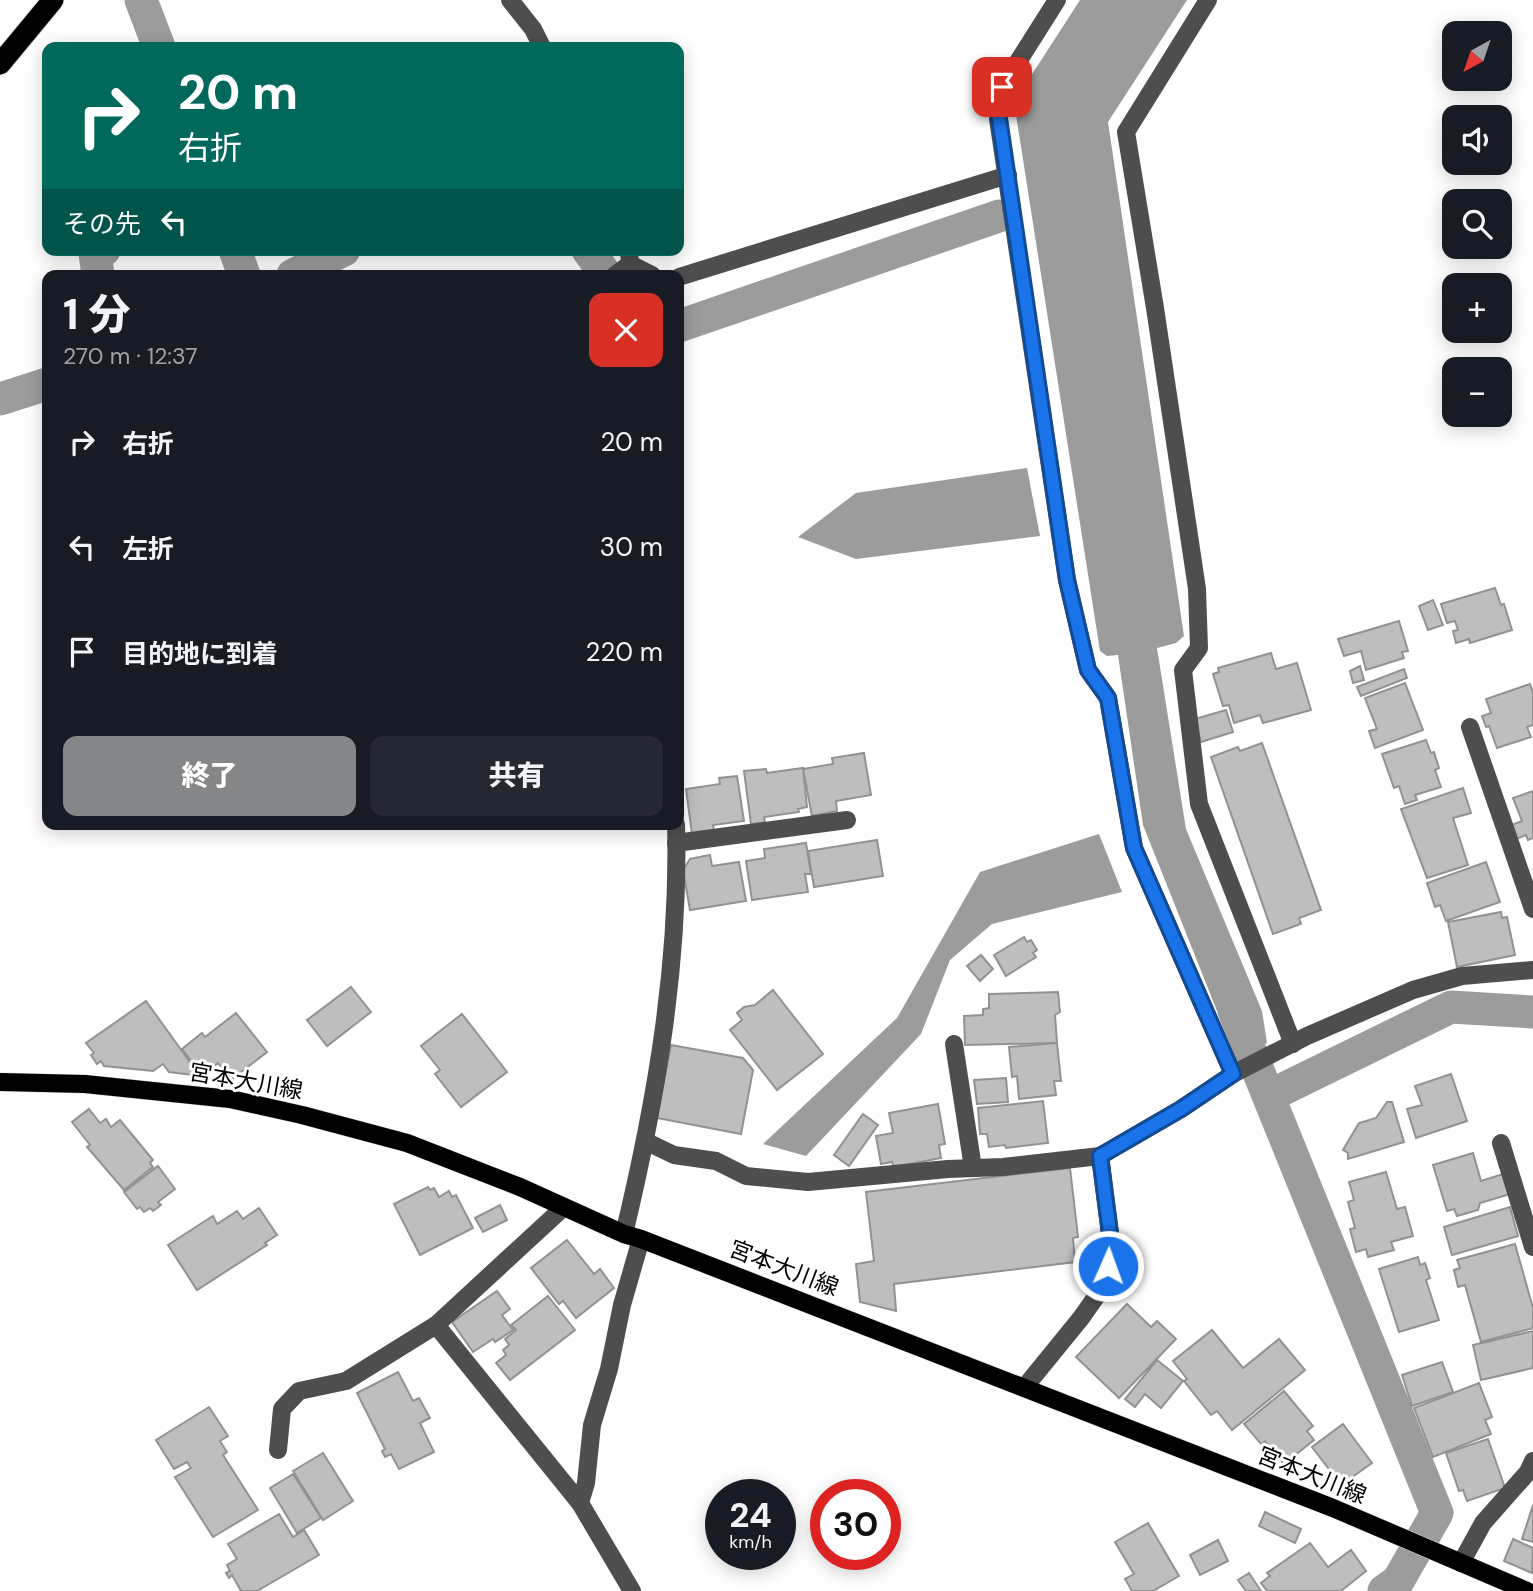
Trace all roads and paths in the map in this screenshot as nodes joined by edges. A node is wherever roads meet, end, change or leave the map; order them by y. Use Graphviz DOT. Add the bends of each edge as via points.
graph roads {
  1 [pos="53,0"];
  2 [pos="510,0"];
  3 [pos="1057,0"];
  4 [pos="1208,0"];
  5 [pos="540,42"];
  6 [pos="0,64"];
  7 [pos="1008,175"];
  8 [pos="684,275"];
  9 [pos="1470,727"];
  10 [pos="846,820"];
  11 [pos="676,830"];
  12 [pos="676,843"];
  13 [pos="1533,909"];
  14 [pos="1533,970"];
  15 [pos="954,1044"];
  16 [pos="1293,1044"];
  17 [pos="1238,1071"];
  18 [pos="0,1082"];
  19 [pos="645,1141"];
  20 [pos="1502,1143"];
  21 [pos="1100,1156"];
  22 [pos="973,1168"];
  23 [pos="564,1207"];
  24 [pos="633,1237"];
  25 [pos="1533,1247"];
  26 [pos="436,1325"];
  27 [pos="1024,1388"];
  28 [pos="278,1450"];
  29 [pos="1533,1461"];
  30 [pos="580,1503"];
  31 [pos="1461,1563"];
  32 [pos="632,1591"];
  33 [pos="1527,1591"];
  1 -- 6 [label="highway"];
  2 -- 5 [label="street"];
  3 -- 7 [label="street" via="1002,87 999,118"];
  4 -- 16 [label="street" via="1126,132 1197,589 1199,648 1183,670 1199,804"];
  7 -- 8 [label="street"];
  7 -- 17 [label="street" via="1067,580 1088,670 1108,698 1134,848"];
  9 -- 13 [label="street"];
  10 -- 12 [label="street"];
  11 -- 12 [label="street"];
  12 -- 19 [label="street" via="662,1043"];
  14 -- 16 [label="street" via="1462,976 1413,990"];
  15 -- 22 [label="street"];
  16 -- 17 [label="street"];
  17 -- 21 [label="street"];
  18 -- 23 [label="main road, 宮本大川線" via="85,1084 230,1099 407,1143"];
  19 -- 22 [label="street" via="674,1155 716,1161 746,1176 808,1182"];
  19 -- 24 [label="street"];
  20 -- 25 [label="street"];
  21 -- 22 [label="street"];
  21 -- 27 [label="street" via="1112,1249 1105,1284"];
  23 -- 24 [label="main road, 宮本大川線"];
  23 -- 26 [label="street"];
  24 -- 27 [label="main road, 宮本大川線"];
  24 -- 30 [label="street"];
  26 -- 28 [label="street" via="346,1381 299,1391 282,1409"];
  26 -- 30 [label="street"];
  27 -- 31 [label="main road, 宮本大川線"];
  29 -- 31 [label="street" via="1483,1523"];
  30 -- 32 [label="street"];
  31 -- 33 [label="main road, 宮本大川線"];
}
